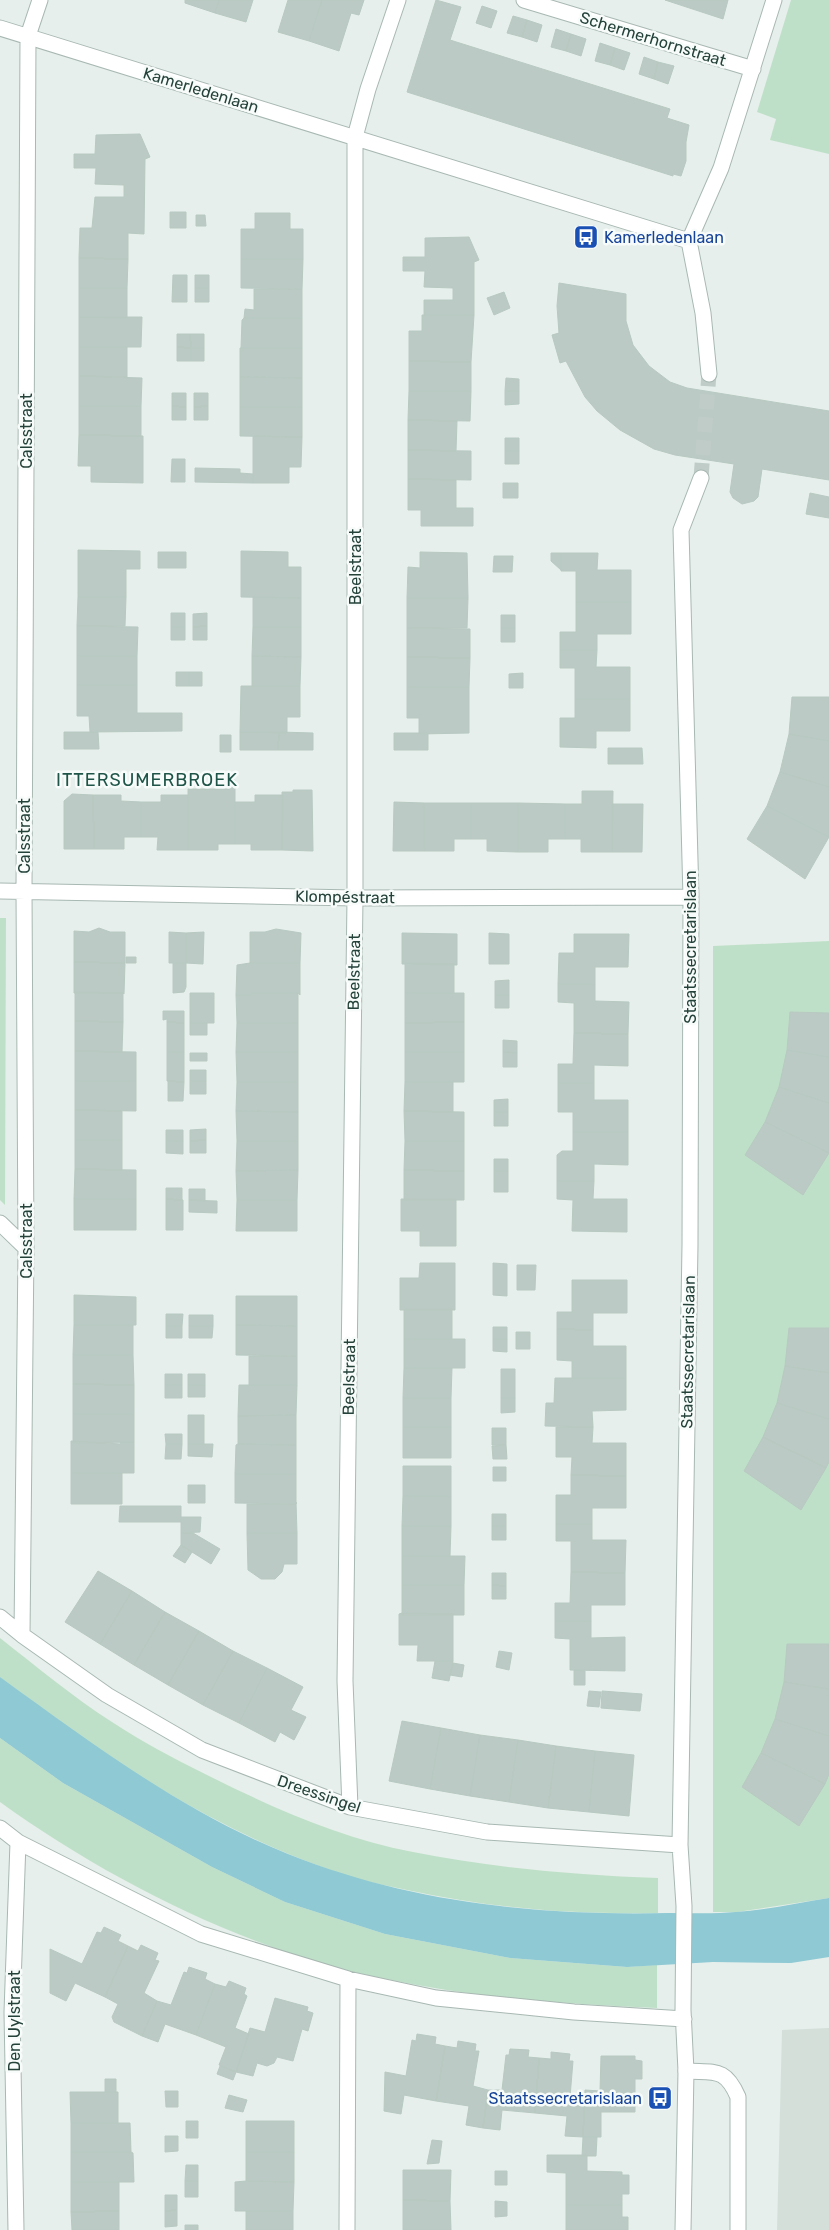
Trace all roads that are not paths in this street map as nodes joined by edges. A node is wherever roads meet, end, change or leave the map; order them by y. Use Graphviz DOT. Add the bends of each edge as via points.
graph roads {
  1 [pos="40,0"];
  2 [pos="398,0"];
  3 [pos="524,0"];
  4 [pos="774,0"];
  5 [pos="0,28"];
  6 [pos="28,36"];
  7 [pos="753,69"];
  8 [pos="355,138"];
  9 [pos="690,241"];
  10 [pos="709,374"];
  11 [pos="701,478"];
  12 [pos="0,891"];
  13 [pos="24,891"];
  14 [pos="355,898"];
  15 [pos="691,898"];
  16 [pos="0,1223"];
  17 [pos="26,1248"];
  18 [pos="0,1617"];
  19 [pos="22,1635"];
  20 [pos="350,1807"];
  21 [pos="0,1828"];
  22 [pos="18,1842"];
  23 [pos="680,1845"];
  24 [pos="348,1979"];
  25 [pos="684,2014"];
  26 [pos="686,2071"];
  27 [pos="16,2230"];
  28 [pos="347,2230"];
  29 [pos="683,2230"];
  30 [pos="738,2230"];
  1 -- 6 [label="street, Calsstraat"];
  2 -- 8 [label="street, Beelstraat"];
  3 -- 7 [label="street, Schermerhornstraat"];
  4 -- 7 [label="street"];
  5 -- 6 [label="street, Kamerledenlaan"];
  6 -- 8 [label="street, Kamerledenlaan"];
  6 -- 13 [label="street, Calsstraat"];
  7 -- 9 [label="street" via="721,168"];
  8 -- 9 [label="street, Kamerledenlaan"];
  8 -- 14 [label="street, Beelstraat"];
  9 -- 10 [label="street" via="703,313"];
  11 -- 15 [label="street, Staatssecretarislaan" via="681,530"];
  12 -- 13 [label="street, Klompéstraat"];
  13 -- 14 [label="street, Klompéstraat"];
  13 -- 17 [label="street, Calsstraat"];
  14 -- 15 [label="street, Klompéstraat"];
  14 -- 20 [label="street, Beelstraat" via="345,1681"];
  15 -- 23 [label="street, Staatssecretarislaan" via="690,1245"];
  16 -- 17 [label="street"];
  17 -- 19 [label="street, Calsstraat"];
  18 -- 19 [label="street, Dreessingel"];
  19 -- 20 [label="street, Dreessingel" via="106,1695 202,1750"];
  20 -- 23 [label="street, Dreessingel" via="487,1832"];
  21 -- 22 [label="street"];
  22 -- 24 [label="street" via="201,1934"];
  22 -- 27 [label="street, Den Uylstraat" via="12,2012"];
  23 -- 25 [label="street, Staatssecretarislaan" via="684,1906"];
  24 -- 25 [label="street" via="436,1998 574,2012"];
  24 -- 28 [label="street"];
  25 -- 26 [label="street, Staatssecretarislaan"];
  26 -- 29 [label="street, Staatssecretarislaan"];
  26 -- 30 [label="street" via="721,2073 732,2083 738,2097"];
}
